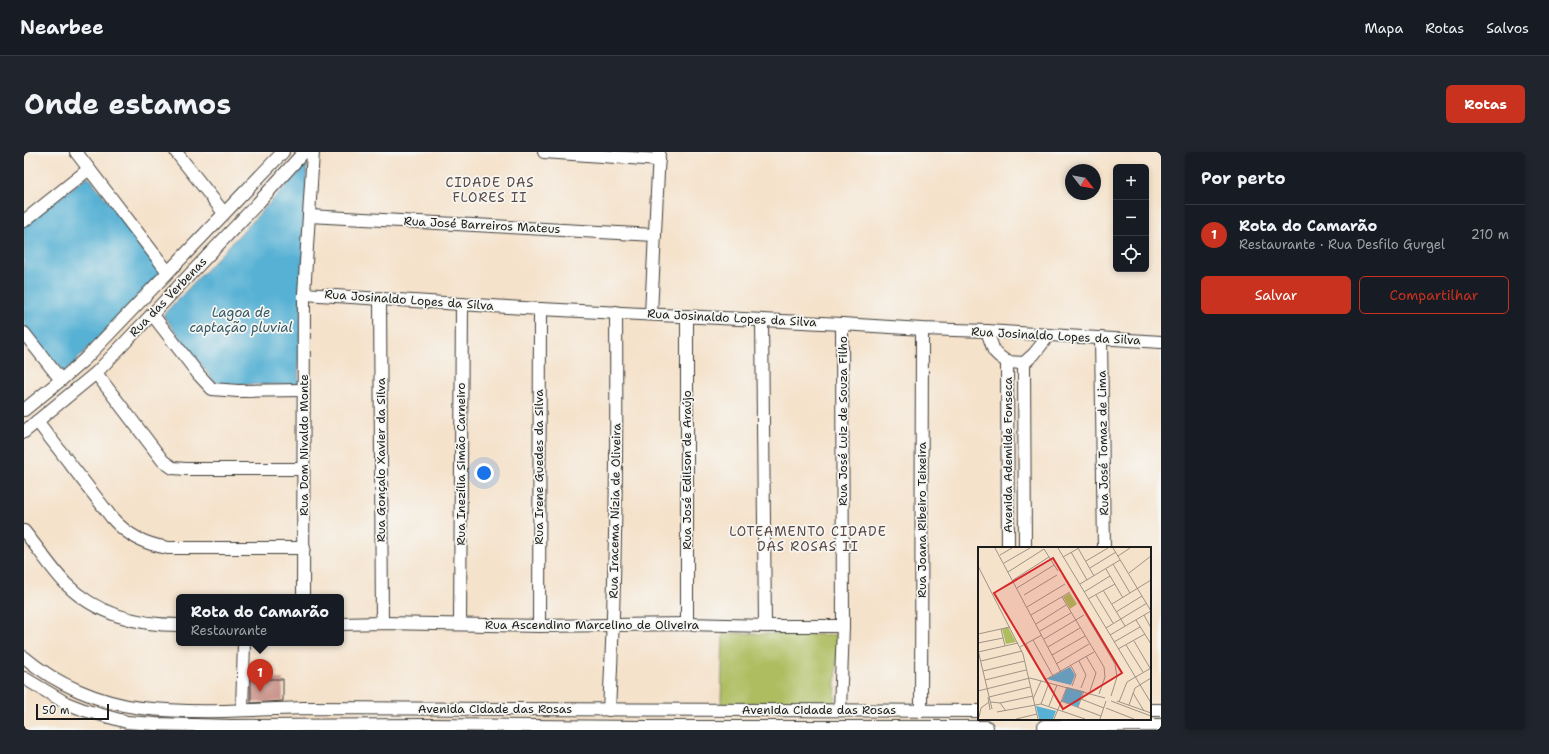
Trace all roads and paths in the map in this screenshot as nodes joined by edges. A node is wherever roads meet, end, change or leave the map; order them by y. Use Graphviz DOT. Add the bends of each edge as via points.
graph roads {
  1 [pos="76,152"];
  2 [pos="176,152"];
  3 [pos="304,152"];
  4 [pos="313,152"];
  5 [pos="544,152"];
  6 [pos="275,155"];
  7 [pos="659,156"];
  8 [pos="89,168"];
  9 [pos="224,214"];
  10 [pos="309,216"];
  11 [pos="24,221"];
  12 [pos="655,235"];
  13 [pos="168,272"];
  14 [pos="304,294"];
  15 [pos="380,298"];
  16 [pos="462,304"];
  17 [pos="540,309"];
  18 [pos="616,312"];
  19 [pos="152,314"];
  20 [pos="651,314"];
  21 [pos="687,316"];
  22 [pos="762,320"];
  23 [pos="842,324"];
  24 [pos="922,330"];
  25 [pos="987,331"];
  26 [pos="24,333"];
  27 [pos="1049,335"];
  28 [pos="1102,338"];
  29 [pos="1161,342"];
  30 [pos="1007,362"];
  31 [pos="1024,363"];
  32 [pos="96,373"];
  33 [pos="61,380"];
  34 [pos="303,390"];
  35 [pos="24,410"];
  36 [pos="37,421"];
  37 [pos="24,432"];
  38 [pos="303,469"];
  39 [pos="24,530"];
  40 [pos="1008,547"];
  41 [pos="1025,547"];
  42 [pos="1104,547"];
  43 [pos="304,548"];
  44 [pos="303,594"];
  45 [pos="382,623"];
  46 [pos="344,624"];
  47 [pos="460,624"];
  48 [pos="687,624"];
  49 [pos="176,625"];
  50 [pos="614,625"];
  51 [pos="539,626"];
  52 [pos="765,626"];
  53 [pos="843,626"];
  54 [pos="244,646"];
  55 [pos="24,657"];
  56 [pos="24,678"];
  57 [pos="303,708"];
  58 [pos="242,710"];
  59 [pos="609,710"];
  60 [pos="645,710"];
  61 [pos="840,710"];
  62 [pos="921,711"];
  63 [pos="978,711"];
  64 [pos="987,725"];
  65 [pos="1044,725"];
  66 [pos="1161,725"];
  67 [pos="303,728"];
  68 [pos="644,729"];
  1 -- 8 [label="street"];
  2 -- 9 [label="street"];
  3 -- 19 [label="street, Rua das Verbenas" via="258,204"];
  4 -- 10 [label="street, Rua Dom Nivaldo Monte"];
  5 -- 7 [label="street"];
  6 -- 9 [label="street, Rua das Verbenas"];
  7 -- 12 [label="street"];
  8 -- 11 [label="street"];
  8 -- 13 [label="street"];
  9 -- 13 [label="street, Rua das Verbenas"];
  10 -- 12 [label="street, Rua José Barreiros Mateus"];
  10 -- 14 [label="street, Rua Dom Nivaldo Monte"];
  12 -- 20 [label="street"];
  13 -- 33 [label="street, Rua das Verbenas" via="85,359"];
  14 -- 15 [label="street, Rua Josinaldo Lopes da Silva"];
  14 -- 34 [label="street, Rua Dom Nivaldo Monte"];
  15 -- 16 [label="street, Rua Josinaldo Lopes da Silva"];
  15 -- 45 [label="street, Rua Gonçalo Xavier da Silva"];
  16 -- 17 [label="street, Rua Josinaldo Lopes da Silva"];
  16 -- 47 [label="street, Rua Inezília Simão Carneiro"];
  17 -- 18 [label="street, Rua Josinaldo Lopes da Silva"];
  17 -- 51 [label="street, Rua Irene Guedes da Silva"];
  18 -- 20 [label="street, Rua Josinaldo Lopes da Silva"];
  18 -- 50 [label="street, Rua Iracema Nízia de Oliveira"];
  19 -- 32 [label="street, Rua das Verbenas"];
  19 -- 34 [label="street" via="212,388 238,391"];
  20 -- 21 [label="street, Rua Josinaldo Lopes da Silva"];
  21 -- 22 [label="street, Rua Josinaldo Lopes da Silva"];
  21 -- 48 [label="street, Rua José Edilson de Araújo"];
  22 -- 23 [label="street, Rua Josinaldo Lopes da Silva"];
  22 -- 52 [label="street"];
  23 -- 24 [label="street, Rua Josinaldo Lopes da Silva"];
  23 -- 53 [label="street, Rua José Luiz de Souza Filho"];
  24 -- 25 [label="street, Rua Josinaldo Lopes da Silva"];
  24 -- 62 [label="street, Rua Joana Ribeiro Teixeira"];
  25 -- 27 [label="street, Rua Josinaldo Lopes da Silva"];
  25 -- 30 [label="street, Avenida Ademilde Fonseca" via="994,351"];
  26 -- 33 [label="street"];
  27 -- 28 [label="street, Rua Josinaldo Lopes da Silva"];
  27 -- 31 [label="street, Avenida Ademilde Fonseca"];
  28 -- 29 [label="street, Rua Josinaldo Lopes da Silva"];
  28 -- 42 [label="street, Rua José Tomaz de Lima"];
  30 -- 31 [label="street, Avenida Ademilde Fonseca"];
  30 -- 40 [label="street, Avenida Ademilde Fonseca"];
  31 -- 41 [label="street, Avenida Ademilde Fonseca"];
  32 -- 36 [label="street, Rua das Verbenas"];
  32 -- 38 [label="street" via="163,461 173,468"];
  33 -- 35 [label="street, Rua das Verbenas"];
  34 -- 38 [label="street, Rua Dom Nivaldo Monte"];
  36 -- 37 [label="street, Rua das Verbenas"];
  36 -- 43 [label="street" via="112,518 124,531 139,540 168,548"];
  38 -- 43 [label="street, Rua Dom Nivaldo Monte"];
  39 -- 49 [label="street" via="65,583 85,600 98,608 128,619 148,624"];
  43 -- 44 [label="street, Rua Dom Nivaldo Monte"];
  45 -- 46 [label="street, Rua Ascendino Marcelino de Oliveira"];
  45 -- 47 [label="street, Rua Ascendino Marcelino de Oliveira"];
  47 -- 51 [label="street, Rua Ascendino Marcelino de Oliveira"];
  48 -- 50 [label="street, Rua Ascendino Marcelino de Oliveira"];
  48 -- 52 [label="street, Rua Ascendino Marcelino de Oliveira"];
  50 -- 51 [label="street, Rua Ascendino Marcelino de Oliveira"];
  50 -- 59 [label="street, Rua Iracema Nízia de Oliveira"];
  52 -- 53 [label="street, Rua Ascendino Marcelino de Oliveira"];
  53 -- 61 [label="street, Rua José Luiz de Souza Filho"];
  54 -- 58 [label="street"];
  55 -- 58 [label="street, Avenida Cidade das Rosas" via="65,684 122,704 170,710"];
  56 -- 67 [label="street, Avenida Cidade das Rosas" via="66,703 127,722"];
  57 -- 58 [label="street, Avenida Cidade das Rosas"];
  57 -- 59 [label="street, Avenida Cidade das Rosas"];
  57 -- 67 [label="street"];
  59 -- 60 [label="street, Avenida Cidade das Rosas"];
  60 -- 61 [label="street, Avenida Cidade das Rosas"];
  60 -- 68 [label="street"];
  61 -- 62 [label="street, Avenida Cidade das Rosas"];
  62 -- 63 [label="street, Avenida Cidade das Rosas"];
  64 -- 68 [label="street, Avenida Cidade das Rosas"];
  65 -- 66 [label="street"];
  67 -- 68 [label="street, Avenida Cidade das Rosas" via="426,725"];
}
